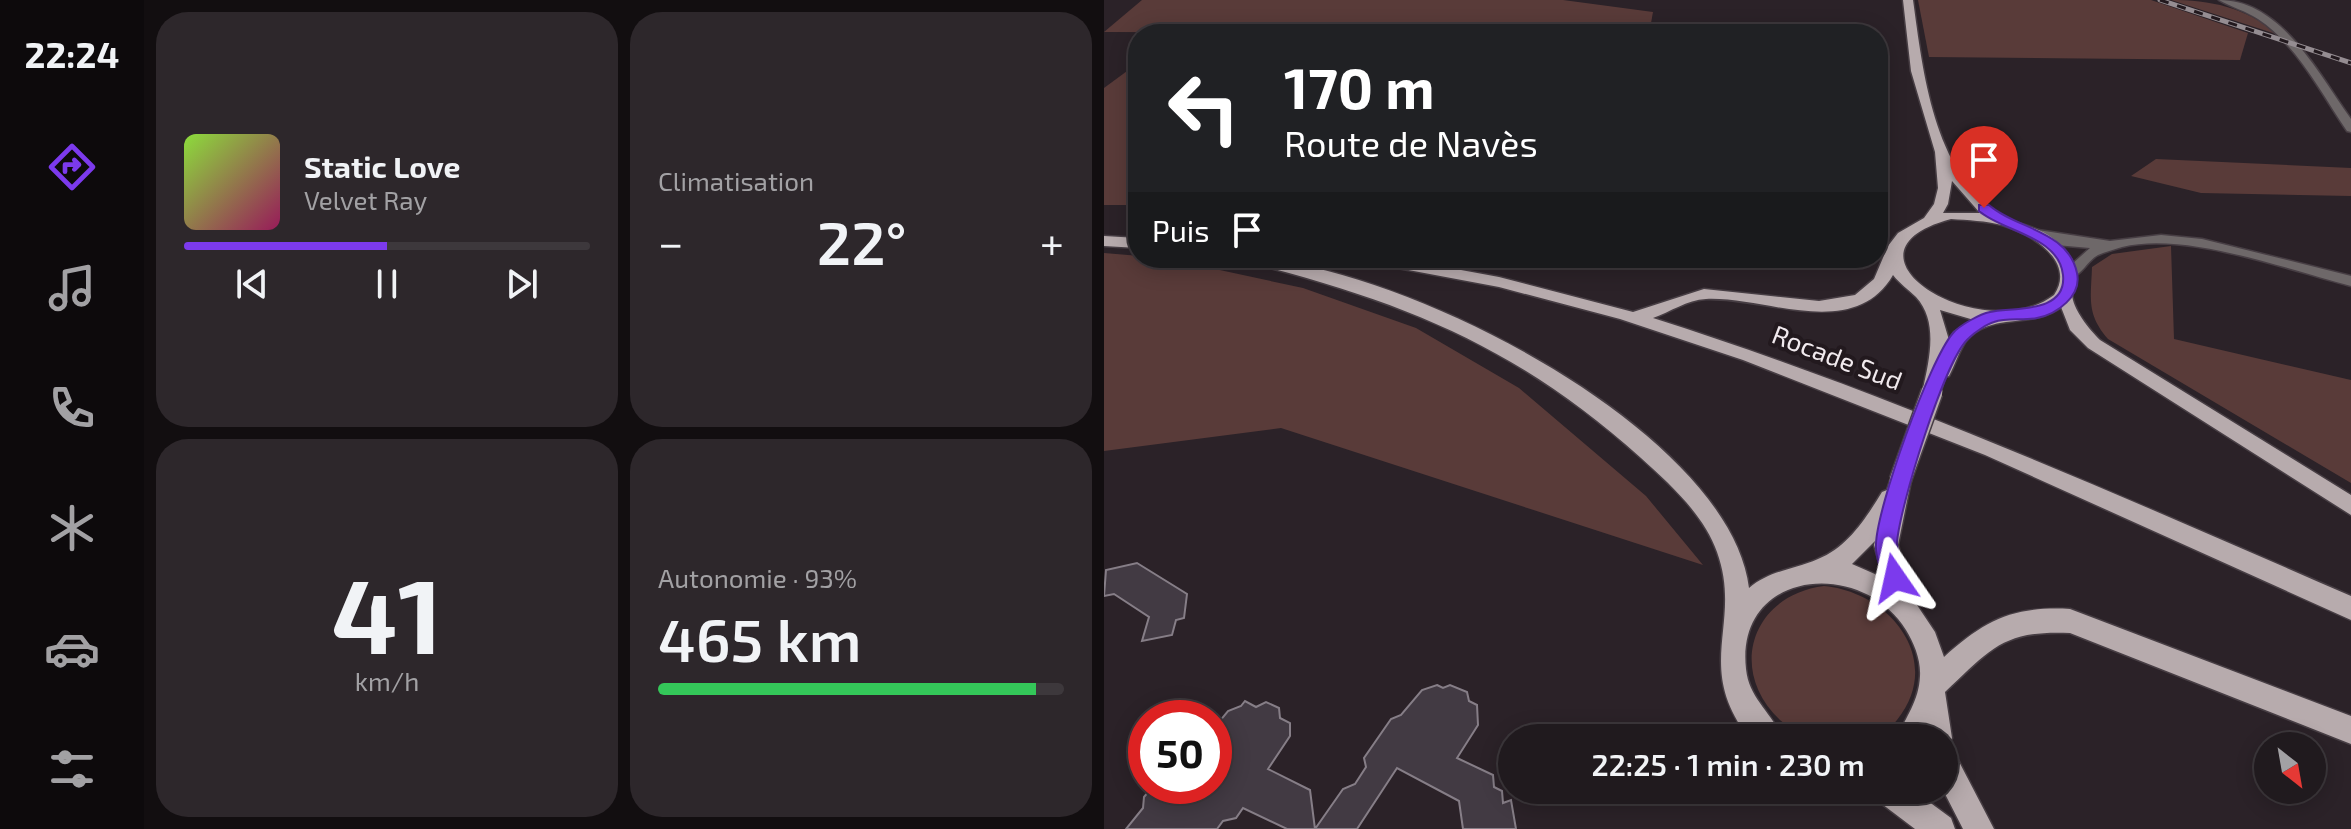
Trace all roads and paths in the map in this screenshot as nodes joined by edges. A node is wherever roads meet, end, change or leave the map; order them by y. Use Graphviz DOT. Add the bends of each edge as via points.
graph roads {
  1 [pos="1908,0"];
  2 [pos="2224,0"];
  3 [pos="2351,128"];
  4 [pos="1944,162"];
  5 [pos="1931,219"];
  6 [pos="1996,219"];
  7 [pos="1104,233"];
  8 [pos="1128,234"];
  9 [pos="2038,235"];
  10 [pos="1104,241"];
  11 [pos="1128,242"];
  12 [pos="2108,244"];
  13 [pos="1894,253"];
  14 [pos="1888,265"];
  15 [pos="1286,268"];
  16 [pos="1430,268"];
  17 [pos="1886,268"];
  18 [pos="2070,273"];
  19 [pos="2351,281"];
  20 [pos="1923,294"];
  21 [pos="2065,295"];
  22 [pos="1635,317"];
  23 [pos="1991,317"];
  24 [pos="1932,390"];
  25 [pos="1899,483"];
  26 [pos="2351,506"];
  27 [pos="1821,570"];
  28 [pos="1905,606"];
  29 [pos="2351,608"];
  30 [pos="1737,626"];
  31 [pos="1933,693"];
  32 [pos="1753,724"];
  33 [pos="1922,724"];
  34 [pos="1936,724"];
  35 [pos="2351,730"];
  36 [pos="1958,789"];
  37 [pos="1907,804"];
  38 [pos="1940,829"];
  39 [pos="1979,829"];
  1 -- 4 [label="main road" via="1919,82"];
  2 -- 3 [label="street" via="2258,12 2284,33"];
  4 -- 5 [label="main road" via="1944,197"];
  4 -- 6 [label="main road"];
  5 -- 6 [label="main road"];
  5 -- 13 [label="main road" via="1905,232"];
  6 -- 9 [label="main road"];
  7 -- 8 [label="main road"];
  9 -- 12 [label="street"];
  9 -- 18 [label="main road" via="2065,260"];
  10 -- 11 [label="main road"];
  12 -- 18 [label="street" via="2085,255"];
  12 -- 19 [label="street" via="2181,241"];
  13 -- 14 [label="main road"];
  13 -- 20 [label="main road" via="1897,267"];
  15 -- 30 [label="main road" via="1453,322 1527,360 1583,397 1672,474 1718,528 1738,577"];
  16 -- 22 [label="main road, Rocade Sud"];
  17 -- 22 [label="main road" via="1876,288 1845,303 1817,306 1708,293"];
  18 -- 21 [label="main road"];
  20 -- 23 [label="main road" via="1966,313"];
  20 -- 24 [label="main road" via="1942,333"];
  21 -- 23 [label="main road" via="2036,313"];
  21 -- 26 [label="main road" via="2076,326 2094,344"];
  22 -- 29 [label="main road, Rocade Sud" via="1827,381"];
  23 -- 24 [label="main road" via="1960,336"];
  24 -- 25 [label="main road, bridge"];
  25 -- 27 [label="main road" via="1867,538"];
  25 -- 28 [label="main road" via="1886,545"];
  27 -- 28 [label="main road" via="1866,579"];
  27 -- 30 [label="main road" via="1770,585 1750,603"];
  28 -- 31 [label="main road" via="1932,656"];
  30 -- 32 [label="main road" via="1731,657 1735,690"];
  31 -- 33 [label="main road"];
  31 -- 34 [label="main road"];
  31 -- 35 [label="main road" via="1997,629 2032,619 2070,621"];
  36 -- 39 [label="main road"];
  37 -- 38 [label="main road"];
}
